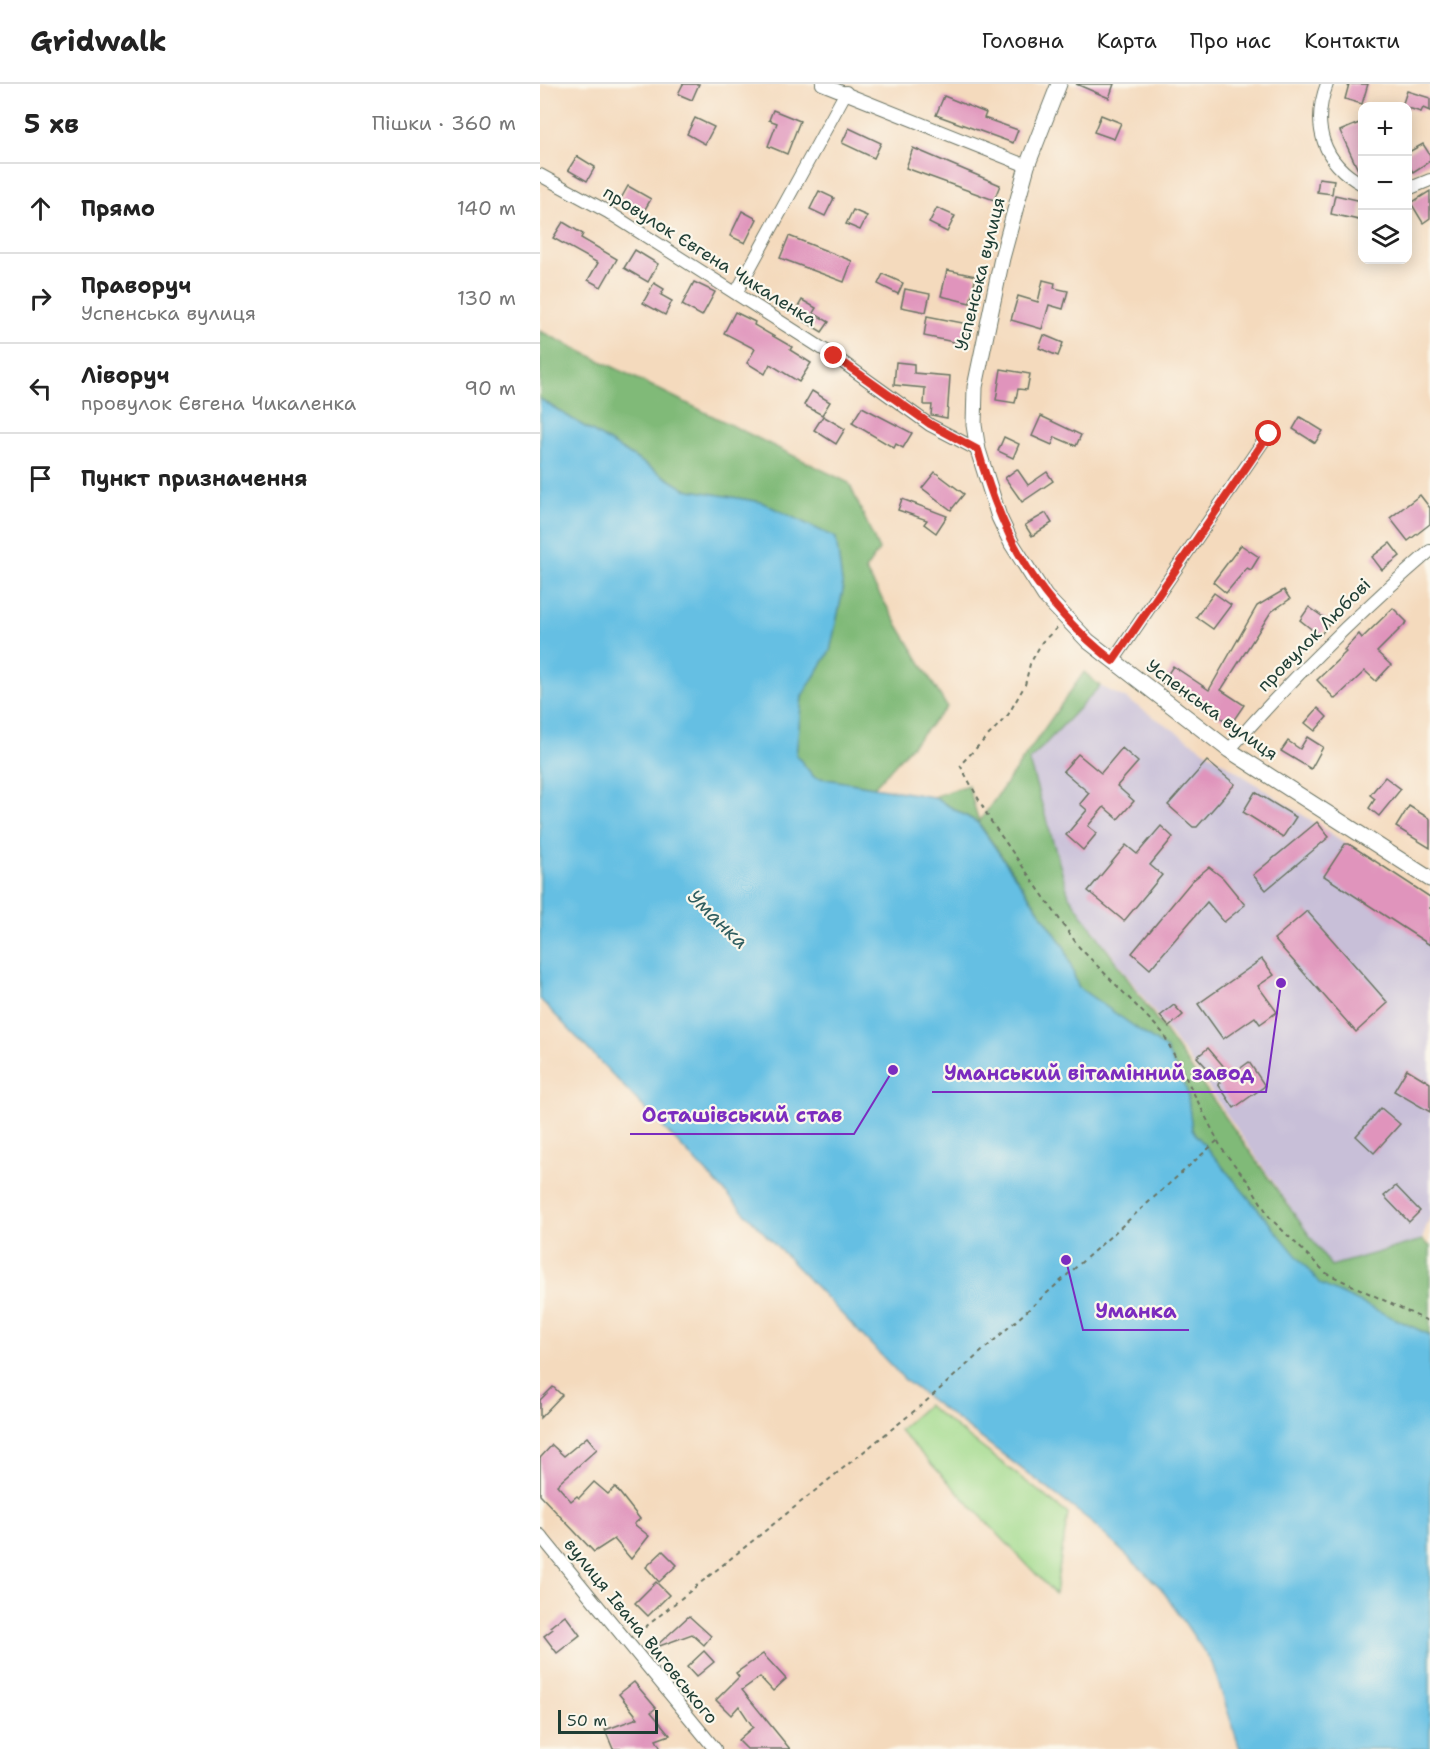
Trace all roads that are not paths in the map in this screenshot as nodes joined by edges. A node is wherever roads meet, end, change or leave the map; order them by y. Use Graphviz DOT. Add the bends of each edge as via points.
graph roads {
  1 [pos="822,84"];
  2 [pos="1059,84"];
  3 [pos="1327,84"];
  4 [pos="846,92"];
  5 [pos="1027,166"];
  6 [pos="540,175"];
  7 [pos="1430,180"];
  8 [pos="1358,181"];
  9 [pos="1412,187"];
  10 [pos="736,293"];
  11 [pos="1269,434"];
  12 [pos="978,450"];
  13 [pos="1430,551"];
  14 [pos="1113,661"];
  15 [pos="1229,750"];
  16 [pos="1430,879"];
  17 [pos="540,1535"];
  18 [pos="715,1749"];
  1 -- 4 [label="street"];
  2 -- 5 [label="street, Успенська вулиця"];
  3 -- 8 [label="street" via="1319,122 1325,148 1341,170"];
  4 -- 5 [label="street"];
  4 -- 10 [label="street"];
  5 -- 12 [label="street, Успенська вулиця" via="977,368 974,414"];
  6 -- 10 [label="street, провулок Євгена Чикаленка" via="608,212"];
  7 -- 9 [label="street"];
  10 -- 12 [label="street, провулок Євгена Чикаленка" via="930,424"];
  11 -- 14 [label="street"];
  12 -- 14 [label="street, Успенська вулиця" via="999,517 1033,579 1065,619"];
  13 -- 15 [label="street, провулок Любові" via="1311,660"];
  14 -- 15 [label="street, Успенська вулиця"];
  15 -- 16 [label="street, Успенська вулиця"];
  17 -- 18 [label="street, вулиця Івана Виговського"];
}
